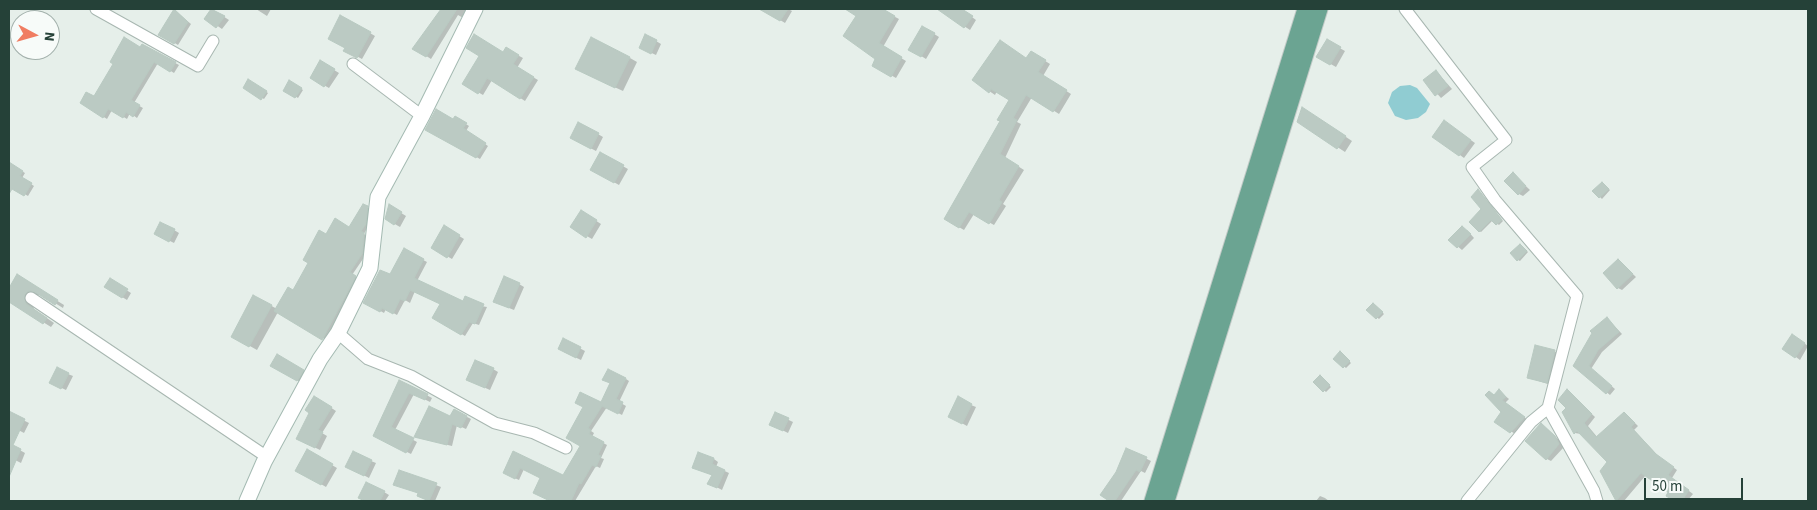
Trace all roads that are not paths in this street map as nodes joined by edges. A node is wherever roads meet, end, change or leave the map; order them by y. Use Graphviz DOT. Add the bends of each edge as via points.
graph roads {
  1 [pos="96,9"];
  2 [pos="475,9"];
  3 [pos="1305,9"];
  4 [pos="1320,9"];
  5 [pos="1405,9"];
  6 [pos="213,40"];
  7 [pos="352,64"];
  8 [pos="422,116"];
  9 [pos="31,298"];
  10 [pos="338,333"];
  11 [pos="1548,408"];
  12 [pos="566,448"];
  13 [pos="267,457"];
  14 [pos="248,501"];
  15 [pos="1152,501"];
  16 [pos="1167,501"];
  17 [pos="1467,501"];
  18 [pos="1597,501"];
  1 -- 6 [label="street" via="198,66"];
  2 -- 8 [label="street"];
  3 -- 15 [label="main road"];
  4 -- 16 [label="main road"];
  5 -- 11 [label="street" via="1506,140 1472,167 1495,200 1577,296"];
  7 -- 8 [label="street"];
  8 -- 10 [label="street" via="378,197 370,268"];
  9 -- 13 [label="street"];
  10 -- 12 [label="street" via="368,359 411,376 495,423 534,433"];
  10 -- 13 [label="street" via="320,359"];
  11 -- 17 [label="street" via="1531,422"];
  11 -- 18 [label="street"];
  13 -- 14 [label="street"];
}
